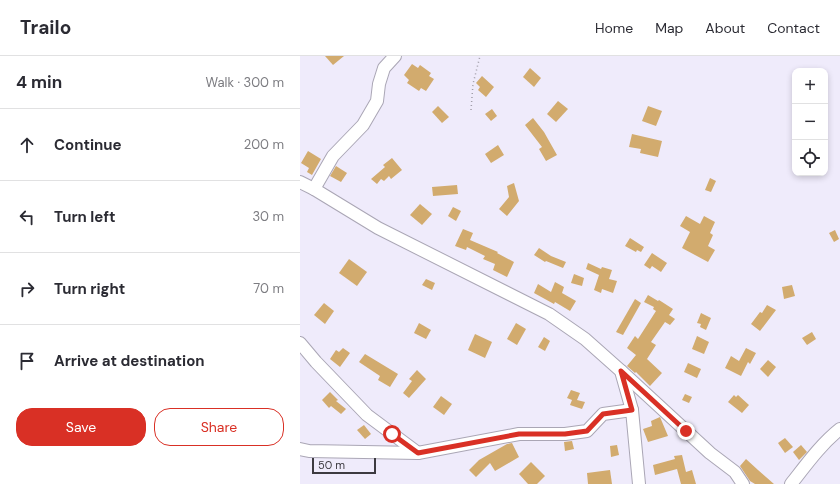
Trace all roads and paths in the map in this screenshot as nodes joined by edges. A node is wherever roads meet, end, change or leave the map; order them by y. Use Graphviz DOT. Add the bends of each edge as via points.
graph roads {
  1 [pos="395,56"];
  2 [pos="480,56"];
  3 [pos="471,110"];
  4 [pos="300,182"];
  5 [pos="314,189"];
  6 [pos="300,343"];
  7 [pos="621,371"];
  8 [pos="632,410"];
  9 [pos="840,429"];
  10 [pos="300,449"];
  11 [pos="418,453"];
  12 [pos="736,478"];
  13 [pos="639,484"];
  14 [pos="744,484"];
  15 [pos="791,484"];
  1 -- 5 [label="street" via="384,68 376,101 363,125 333,156"];
  2 -- 3 [label="path" via="473,84"];
  4 -- 5 [label="street"];
  5 -- 7 [label="street" via="378,228 549,314 585,339"];
  6 -- 11 [label="street" via="367,415"];
  7 -- 8 [label="street"];
  7 -- 12 [label="street"];
  8 -- 11 [label="street" via="603,414 587,431 565,434 519,434"];
  8 -- 13 [label="street"];
  9 -- 15 [label="street" via="822,446"];
  10 -- 11 [label="street"];
  12 -- 14 [label="street"];
}
